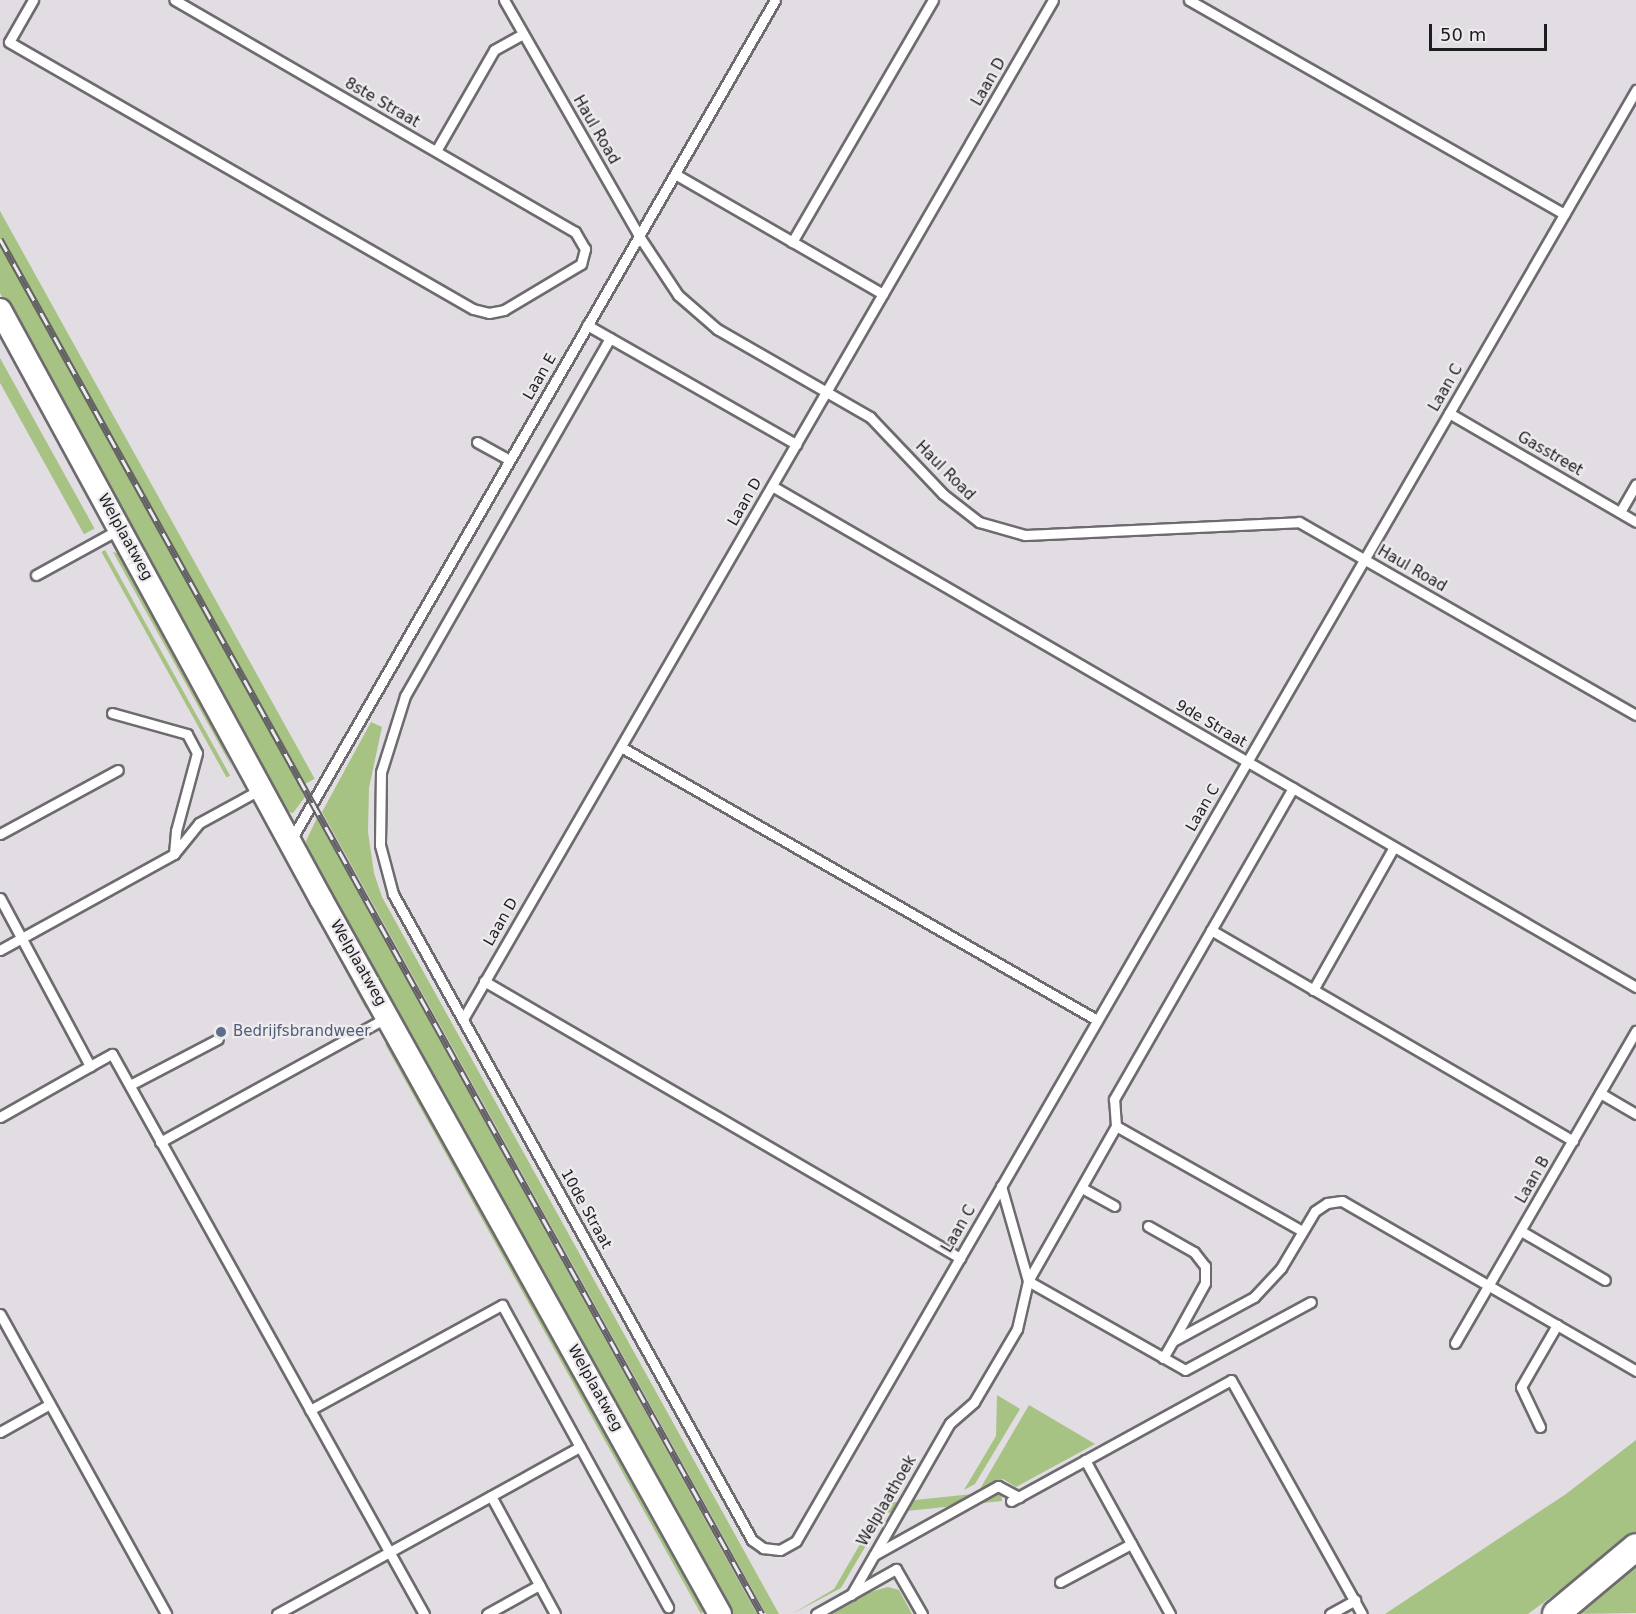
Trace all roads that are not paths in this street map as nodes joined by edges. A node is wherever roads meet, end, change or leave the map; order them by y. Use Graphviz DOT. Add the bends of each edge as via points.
graph roads {
  1 [pos="33,0"];
  2 [pos="174,0"];
  3 [pos="504,0"];
  4 [pos="775,0"];
  5 [pos="933,0"];
  6 [pos="1053,0"];
  7 [pos="1189,0"];
  8 [pos="523,34"];
  9 [pos="1636,90"];
  10 [pos="436,152"];
  11 [pos="675,174"];
  12 [pos="1564,214"];
  13 [pos="639,236"];
  14 [pos="792,242"];
  15 [pos="883,294"];
  16 [pos="0,310"];
  17 [pos="587,325"];
  18 [pos="610,338"];
  19 [pos="829,393"];
  20 [pos="1449,413"];
  21 [pos="477,442"];
  22 [pos="796,444"];
  23 [pos="509,460"];
  24 [pos="1636,484"];
  25 [pos="772,486"];
  26 [pos="1620,512"];
  27 [pos="1636,522"];
  28 [pos="121,528"];
  29 [pos="1364,560"];
  30 [pos="36,575"];
  31 [pos="112,713"];
  32 [pos="1636,715"];
  33 [pos="621,747"];
  34 [pos="1247,762"];
  35 [pos="118,770"];
  36 [pos="1293,788"];
  37 [pos="261,789"];
  38 [pos="0,834"];
  39 [pos="290,841"];
  40 [pos="1394,847"];
  41 [pos="174,854"];
  42 [pos="0,898"];
  43 [pos="1211,930"];
  44 [pos="22,938"];
  45 [pos="0,950"];
  46 [pos="484,981"];
  47 [pos="1636,987"];
  48 [pos="1313,990"];
  49 [pos="389,1015"];
  50 [pos="462,1019"];
  51 [pos="1098,1020"];
  52 [pos="1636,1031"];
  53 [pos="218,1039"];
  54 [pos="90,1066"];
  55 [pos="130,1085"];
  56 [pos="1600,1093"];
  57 [pos="1636,1114"];
  58 [pos="0,1117"];
  59 [pos="1116,1126"];
  60 [pos="1573,1141"];
  61 [pos="160,1142"];
  62 [pos="1001,1186"];
  63 [pos="1082,1188"];
  64 [pos="1114,1206"];
  65 [pos="1148,1226"];
  66 [pos="1521,1231"];
  67 [pos="1302,1232"];
  68 [pos="960,1258"];
  69 [pos="1605,1280"];
  70 [pos="1028,1281"];
  71 [pos="1489,1286"];
  72 [pos="1311,1302"];
  73 [pos="0,1314"];
  74 [pos="1557,1325"];
  75 [pos="1173,1341"];
  76 [pos="1455,1343"];
  77 [pos="1163,1358"];
  78 [pos="1636,1371"];
  79 [pos="50,1404"];
  80 [pos="310,1410"];
  81 [pos="1540,1427"];
  82 [pos="0,1432"];
  83 [pos="580,1447"];
  84 [pos="1085,1460"];
  85 [pos="491,1496"];
  86 [pos="796,1541"];
  87 [pos="1131,1544"];
  88 [pos="1636,1547"];
  89 [pos="389,1552"];
  90 [pos="873,1555"];
  91 [pos="1060,1582"];
  92 [pos="539,1585"];
  93 [pos="851,1595"];
  94 [pos="1355,1600"];
  95 [pos="668,1607"];
  96 [pos="1563,1607"];
  97 [pos="166,1614"];
  98 [pos="278,1614"];
  99 [pos="424,1614"];
  100 [pos="487,1614"];
  101 [pos="555,1614"];
  102 [pos="720,1614"];
  103 [pos="816,1614"];
  104 [pos="922,1614"];
  105 [pos="1170,1614"];
  106 [pos="1330,1614"];
  107 [pos="1362,1614"];
  108 [pos="1543,1614"];
  1 -- 10 [label="lane, 8ste Straat" via="9,42 473,309 489,313 504,310 581,264 585,249 575,232"];
  2 -- 10 [label="lane, 8ste Straat"];
  3 -- 8 [label="lane, Haul Road"];
  4 -- 11 [label="lane, Laan E"];
  5 -- 14 [label="lane"];
  6 -- 15 [label="lane, Laan D"];
  7 -- 12 [label="lane"];
  8 -- 10 [label="lane" via="494,50"];
  8 -- 13 [label="lane, Haul Road"];
  9 -- 12 [label="lane, Laan C"];
  11 -- 13 [label="lane, Laan E"];
  11 -- 14 [label="lane"];
  12 -- 20 [label="lane, Laan C"];
  13 -- 17 [label="lane, Laan E"];
  13 -- 19 [label="lane, Haul Road" via="672,287 696,313"];
  14 -- 15 [label="lane"];
  15 -- 19 [label="lane, Laan D"];
  16 -- 28 [label="street, Welplaatweg"];
  17 -- 18 [label="lane"];
  17 -- 23 [label="lane, Laan E"];
  18 -- 22 [label="lane"];
  18 -- 50 [label="lane, 10de Straat" via="405,696 388,741 378,801 380,845 393,894"];
  19 -- 22 [label="lane, Laan D"];
  19 -- 29 [label="lane, Haul Road" via="880,426 961,510 995,528 1025,535 1299,522"];
  20 -- 26 [label="lane, Gasstreet"];
  20 -- 29 [label="lane, Laan C"];
  21 -- 23 [label="lane"];
  22 -- 25 [label="lane, Laan D"];
  23 -- 39 [label="lane, Laan E"];
  24 -- 26 [label="lane"];
  25 -- 33 [label="lane, Laan D"];
  25 -- 34 [label="lane, 9de Straat"];
  26 -- 27 [label="lane, Gasstreet"];
  28 -- 30 [label="lane"];
  28 -- 37 [label="street, Welplaatweg"];
  29 -- 32 [label="lane, Haul Road"];
  29 -- 34 [label="lane, Laan C"];
  31 -- 41 [label="lane" via="187,734 197,753 176,831"];
  33 -- 46 [label="lane, Laan D"];
  33 -- 51 [label="lane"];
  34 -- 36 [label="lane, 9de Straat"];
  34 -- 51 [label="lane, Laan C"];
  35 -- 38 [label="lane"];
  36 -- 40 [label="lane, 9de Straat"];
  36 -- 43 [label="lane"];
  37 -- 39 [label="street, Welplaatweg"];
  37 -- 41 [label="lane" via="199,823"];
  39 -- 49 [label="street, Welplaatweg"];
  40 -- 47 [label="lane, 9de Straat"];
  40 -- 48 [label="lane"];
  41 -- 44 [label="lane"];
  42 -- 44 [label="lane"];
  43 -- 48 [label="lane"];
  43 -- 59 [label="lane" via="1114,1099"];
  44 -- 45 [label="lane"];
  44 -- 54 [label="lane"];
  46 -- 50 [label="lane, Laan D"];
  46 -- 68 [label="lane"];
  48 -- 60 [label="lane"];
  49 -- 61 [label="lane"];
  49 -- 102 [label="street, Welplaatweg"];
  50 -- 86 [label="lane, 10de Straat" via="752,1540 763,1548 780,1550"];
  51 -- 62 [label="lane, Laan C"];
  52 -- 56 [label="lane, Laan B"];
  53 -- 55 [label="lane"];
  54 -- 55 [label="lane" via="112,1054"];
  54 -- 58 [label="lane"];
  55 -- 61 [label="lane"];
  56 -- 57 [label="lane"];
  56 -- 60 [label="lane, Laan B"];
  59 -- 63 [label="lane"];
  59 -- 67 [label="lane"];
  60 -- 66 [label="lane, Laan B"];
  61 -- 80 [label="lane"];
  62 -- 68 [label="lane, Laan C"];
  62 -- 70 [label="lane"];
  63 -- 64 [label="lane"];
  63 -- 70 [label="lane"];
  65 -- 75 [label="lane" via="1194,1252 1206,1275 1202,1292"];
  66 -- 69 [label="lane"];
  66 -- 71 [label="lane, Laan B"];
  67 -- 71 [label="lane" via="1320,1206 1342,1201"];
  67 -- 75 [label="lane" via="1281,1268 1254,1297"];
  68 -- 86 [label="lane, Laan C"];
  70 -- 77 [label="lane"];
  70 -- 90 [label="lane, Welplaathoek" via="1017,1329 974,1402 950,1423"];
  71 -- 74 [label="lane"];
  71 -- 76 [label="lane, Laan B"];
  72 -- 77 [label="lane" via="1185,1370"];
  73 -- 79 [label="lane"];
  74 -- 78 [label="lane"];
  74 -- 81 [label="lane" via="1521,1387"];
  75 -- 77 [label="lane"];
  79 -- 82 [label="lane"];
  79 -- 97 [label="lane"];
  80 -- 83 [label="lane" via="502,1305"];
  80 -- 89 [label="lane"];
  83 -- 85 [label="lane"];
  83 -- 95 [label="lane"];
  84 -- 87 [label="lane"];
  84 -- 90 [label="lane" via="1015,1499 998,1486"];
  84 -- 94 [label="lane" via="1231,1380"];
  85 -- 89 [label="lane"];
  85 -- 92 [label="lane"];
  87 -- 91 [label="lane"];
  87 -- 105 [label="lane"];
  88 -- 96 [label="main road"];
  89 -- 98 [label="lane"];
  89 -- 99 [label="lane"];
  90 -- 93 [label="lane, Welplaathoek"];
  92 -- 100 [label="lane"];
  92 -- 101 [label="lane"];
  93 -- 103 [label="lane"];
  93 -- 104 [label="lane" via="896,1569"];
  94 -- 106 [label="lane"];
  94 -- 107 [label="lane"];
  96 -- 108 [label="main road"];
}
